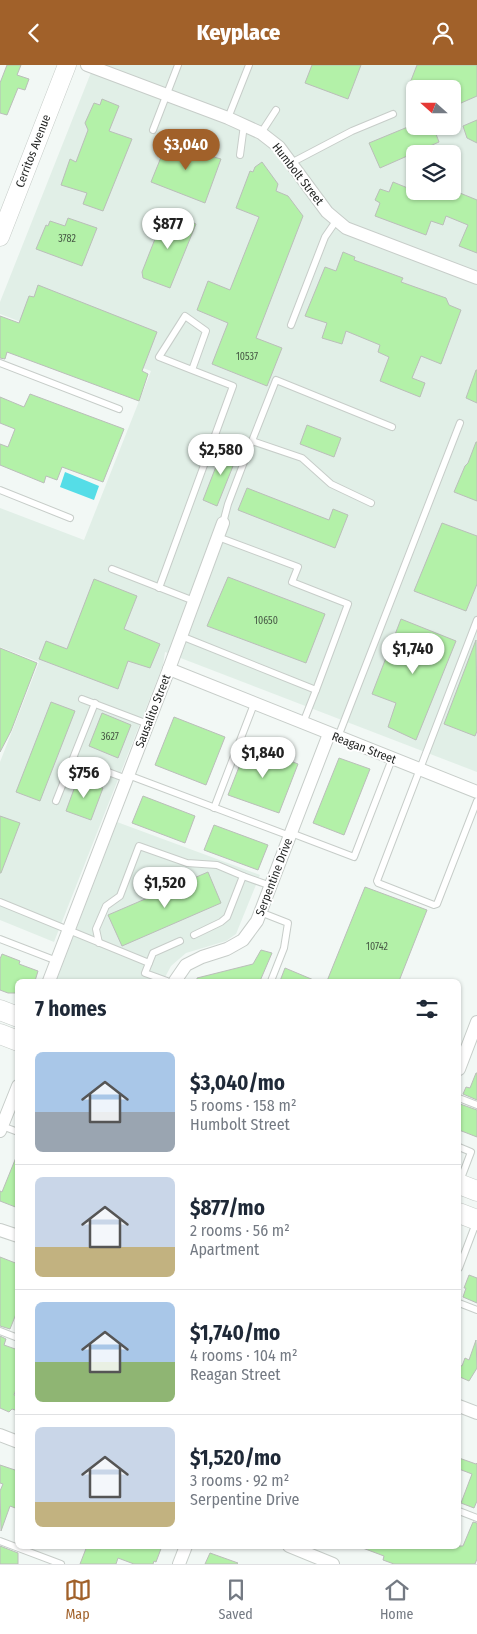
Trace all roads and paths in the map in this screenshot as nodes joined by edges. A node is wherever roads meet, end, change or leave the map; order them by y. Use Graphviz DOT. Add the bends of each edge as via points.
graph roads {
  1 [pos="67,65"];
  2 [pos="87,65"];
  3 [pos="178,65"];
  4 [pos="249,65"];
  5 [pos="166,96"];
  6 [pos="276,110"];
  7 [pos="393,114"];
  8 [pos="228,119"];
  9 [pos="244,125"];
  10 [pos="153,130"];
  11 [pos="261,133"];
  12 [pos="240,155"];
  13 [pos="291,163"];
  14 [pos="336,221"];
  15 [pos="0,237"];
  16 [pos="477,278"];
  17 [pos="291,325"];
  18 [pos="0,363"];
  19 [pos="192,370"];
  20 [pos="119,409"];
  21 [pos="460,423"];
  22 [pos="392,427"];
  23 [pos="252,441"];
  24 [pos="0,491"];
  25 [pos="371,503"];
  26 [pos="70,517"];
  27 [pos="222,523"];
  28 [pos="218,537"];
  29 [pos="112,569"];
  30 [pos="159,588"];
  31 [pos="194,601"];
  32 [pos="477,620"];
  33 [pos="181,637"];
  34 [pos="169,669"];
  35 [pos="316,690"];
  36 [pos="82,699"];
  37 [pos="95,703"];
  38 [pos="254,704"];
  39 [pos="303,723"];
  40 [pos="148,724"];
  41 [pos="333,735"];
  42 [pos="73,759"];
  43 [pos="392,759"];
  44 [pos="420,769"];
  45 [pos="127,777"];
  46 [pos="477,792"];
  47 [pos="56,801"];
  48 [pos="477,801"];
  49 [pos="214,808"];
  50 [pos="291,835"];
  51 [pos="243,876"];
  52 [pos="270,886"];
  53 [pos="0,902"];
  54 [pos="260,912"];
  55 [pos="68,931"];
  56 [pos="194,935"];
  57 [pos="0,939"];
  58 [pos="180,941"];
  59 [pos="99,943"];
  60 [pos="57,961"];
  61 [pos="149,963"];
  62 [pos="50,979"];
  63 [pos="162,979"];
  64 [pos="176,979"];
  65 [pos="272,979"];
  66 [pos="0,1010"];
  67 [pos="15,1016"];
  68 [pos="477,1022"];
  69 [pos="0,1034"];
  70 [pos="15,1040"];
  71 [pos="461,1064"];
  72 [pos="15,1092"];
  73 [pos="461,1099"];
  74 [pos="9,1105"];
  75 [pos="477,1105"];
  76 [pos="1,1128"];
  77 [pos="15,1131"];
  78 [pos="461,1148"];
  79 [pos="461,1179"];
  80 [pos="461,1185"];
  81 [pos="477,1191"];
  82 [pos="461,1214"];
  83 [pos="477,1221"];
  84 [pos="0,1230"];
  85 [pos="15,1235"];
  86 [pos="461,1263"];
  87 [pos="461,1304"];
  88 [pos="477,1310"];
  89 [pos="0,1331"];
  90 [pos="15,1337"];
  91 [pos="461,1407"];
  92 [pos="477,1413"];
  93 [pos="0,1435"];
  94 [pos="15,1441"];
  95 [pos="461,1512"];
  96 [pos="477,1519"];
  97 [pos="0,1541"];
  98 [pos="15,1547"];
  99 [pos="21,1549"];
  100 [pos="185,1549"];
  101 [pos="296,1549"];
  102 [pos="61,1564"];
  103 [pos="179,1564"];
  104 [pos="333,1564"];
  1 -- 15 [label="main road, Cerritos Avenue"];
  2 -- 5 [label="street, Humbolt Street"];
  3 -- 5 [label="lane"];
  4 -- 8 [label="lane"];
  5 -- 8 [label="street, Humbolt Street"];
  5 -- 10 [label="lane"];
  6 -- 11 [label="lane"];
  7 -- 13 [label="lane"];
  8 -- 9 [label="street, Humbolt Street"];
  9 -- 11 [label="street, Humbolt Street"];
  9 -- 12 [label="lane"];
  11 -- 13 [label="street, Humbolt Street" via="279,147"];
  13 -- 14 [label="street, Humbolt Street"];
  14 -- 16 [label="street, Humbolt Street" via="346,228"];
  14 -- 17 [label="lane" via="325,237"];
  18 -- 20 [label="lane"];
  19 -- 19 [label="lane" via="206,331 185,316 159,357"];
  19 -- 30 [label="lane" via="233,387"];
  21 -- 41 [label="lane"];
  22 -- 23 [label="lane" via="276,380"];
  23 -- 25 [label="lane" via="302,457 331,484"];
  23 -- 27 [label="lane"];
  24 -- 26 [label="lane"];
  27 -- 28 [label="street, Sausalito Street"];
  28 -- 31 [label="street, Sausalito Street"];
  28 -- 35 [label="lane" via="298,567 292,582 348,603"];
  29 -- 30 [label="lane"];
  30 -- 31 [label="lane"];
  31 -- 33 [label="street, Sausalito Street"];
  32 -- 44 [label="lane"];
  33 -- 34 [label="street, Sausalito Street"];
  33 -- 35 [label="lane"];
  34 -- 38 [label="street, Reagan Street"];
  34 -- 40 [label="street, Sausalito Street"];
  35 -- 39 [label="lane"];
  36 -- 37 [label="lane"];
  37 -- 40 [label="lane"];
  37 -- 42 [label="lane"];
  38 -- 39 [label="street, Reagan Street"];
  38 -- 49 [label="lane"];
  39 -- 41 [label="street, Reagan Street"];
  40 -- 45 [label="street, Sausalito Street"];
  41 -- 43 [label="street, Reagan Street"];
  41 -- 50 [label="street, Serpentine Drive"];
  42 -- 45 [label="lane"];
  42 -- 47 [label="lane"];
  43 -- 44 [label="street, Reagan Street"];
  43 -- 50 [label="lane" via="354,857"];
  44 -- 46 [label="street, Reagan Street"];
  44 -- 48 [label="lane" via="378,883 437,904"];
  45 -- 49 [label="lane"];
  45 -- 55 [label="street, Sausalito Street"];
  49 -- 50 [label="lane"];
  50 -- 52 [label="street, Serpentine Drive"];
  51 -- 52 [label="lane"];
  51 -- 56 [label="lane" via="227,917"];
  51 -- 59 [label="lane" via="217,865 187,863 139,846 120,895 106,906 96,929"];
  52 -- 54 [label="street, Serpentine Drive"];
  53 -- 55 [label="lane"];
  54 -- 64 [label="street, Serpentine Drive" via="243,939 186,965"];
  54 -- 65 [label="lane" via="288,923 284,948"];
  55 -- 59 [label="lane"];
  55 -- 60 [label="street, Sausalito Street"];
  57 -- 60 [label="lane"];
  58 -- 61 [label="lane" via="153,953"];
  59 -- 61 [label="lane"];
  60 -- 62 [label="street, Sausalito Street"];
  61 -- 63 [label="lane" via="145,973"];
  66 -- 67 [label="main road"];
  68 -- 71 [label="street"];
  69 -- 70 [label="main road"];
  72 -- 74 [label="street"];
  73 -- 75 [label="lane"];
  74 -- 76 [label="street"];
  76 -- 77 [label="lane"];
  78 -- 79 [label="lane" via="471,1152"];
  80 -- 81 [label="main road"];
  82 -- 83 [label="main road"];
  83 -- 86 [label="lane"];
  84 -- 85 [label="street"];
  87 -- 88 [label="lane"];
  89 -- 90 [label="lane"];
  91 -- 92 [label="street"];
  93 -- 94 [label="street"];
  95 -- 96 [label="lane"];
  97 -- 98 [label="lane"];
  99 -- 102 [label="lane"];
  100 -- 103 [label="street"];
  101 -- 104 [label="street"];
}
